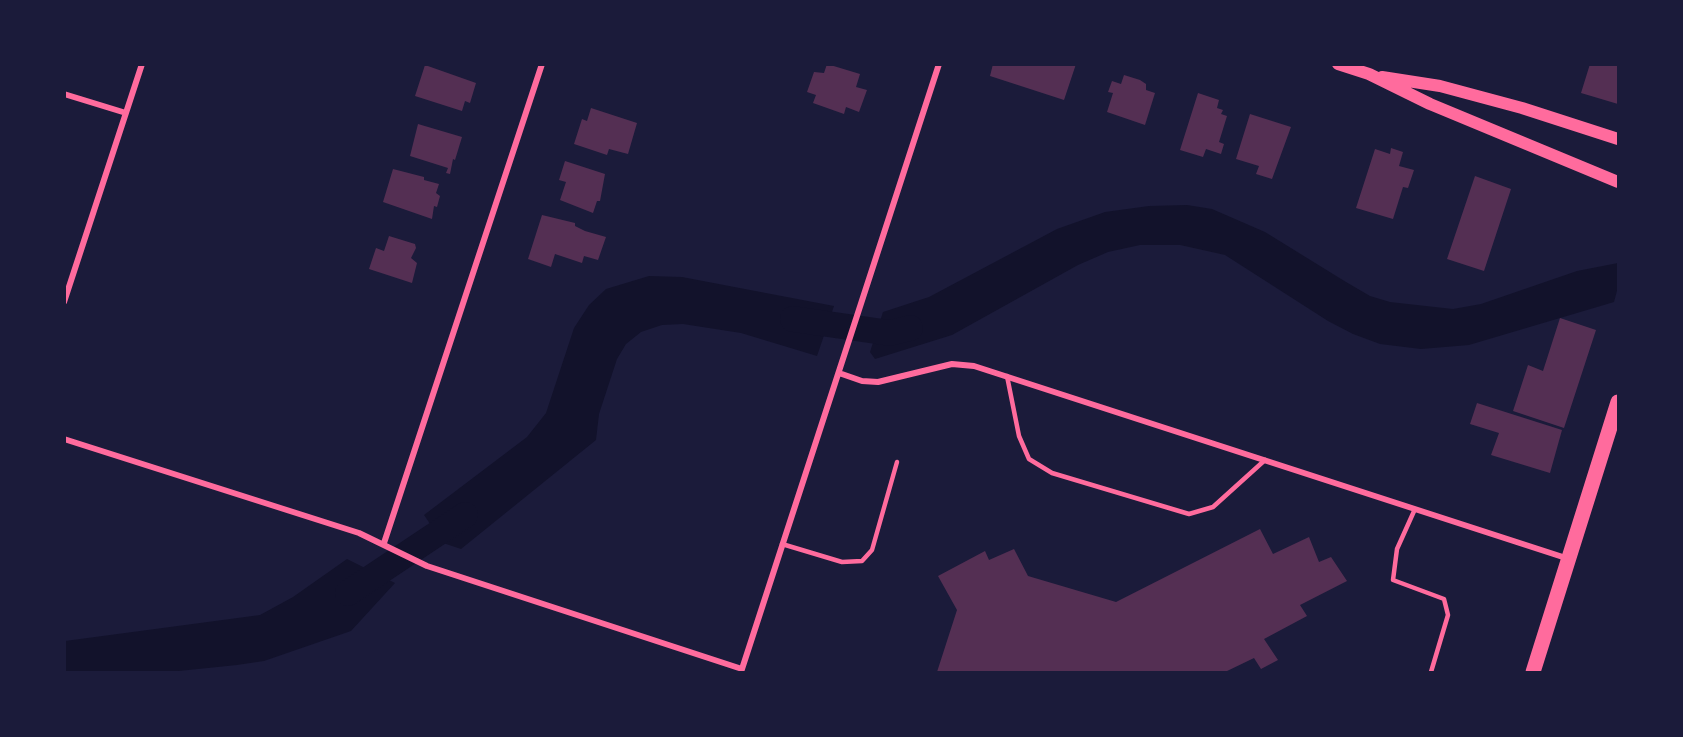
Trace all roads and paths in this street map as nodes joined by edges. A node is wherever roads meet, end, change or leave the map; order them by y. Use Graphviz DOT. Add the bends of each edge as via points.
graph roads {
  1 [pos="142,64"];
  2 [pos="542,64"];
  3 [pos="939,64"];
  4 [pos="1338,64"];
  5 [pos="1369,74"];
  6 [pos="64,94"];
  7 [pos="126,113"];
  8 [pos="1618,139"];
  9 [pos="1618,182"];
  10 [pos="64,302"];
  11 [pos="839,373"];
  12 [pos="1007,376"];
  13 [pos="1618,402"];
  14 [pos="64,439"];
  15 [pos="1265,460"];
  16 [pos="897,462"];
  17 [pos="1415,509"];
  18 [pos="386,544"];
  19 [pos="782,544"];
  20 [pos="1569,559"];
  21 [pos="742,670"];
  22 [pos="1431,672"];
  23 [pos="1533,672"];
  1 -- 7 [label="street"];
  2 -- 18 [label="street"];
  3 -- 11 [label="street"];
  4 -- 5 [label="main road"];
  5 -- 8 [label="main road" via="1440,86"];
  5 -- 9 [label="main road" via="1430,105"];
  6 -- 7 [label="street"];
  7 -- 10 [label="street"];
  11 -- 12 [label="street" via="878,382 952,364"];
  11 -- 19 [label="street"];
  12 -- 15 [label="street"];
  12 -- 15 [label="lane" via="1019,436 1029,459 1052,473 1189,514 1213,507"];
  13 -- 20 [label="main road"];
  14 -- 18 [label="street"];
  15 -- 17 [label="street"];
  16 -- 19 [label="lane" via="872,550 862,561 842,562"];
  17 -- 20 [label="street"];
  17 -- 22 [label="lane" via="1396,549 1393,580 1444,598 1448,615"];
  18 -- 21 [label="street" via="415,561"];
  19 -- 21 [label="street"];
  20 -- 23 [label="main road"];
}
